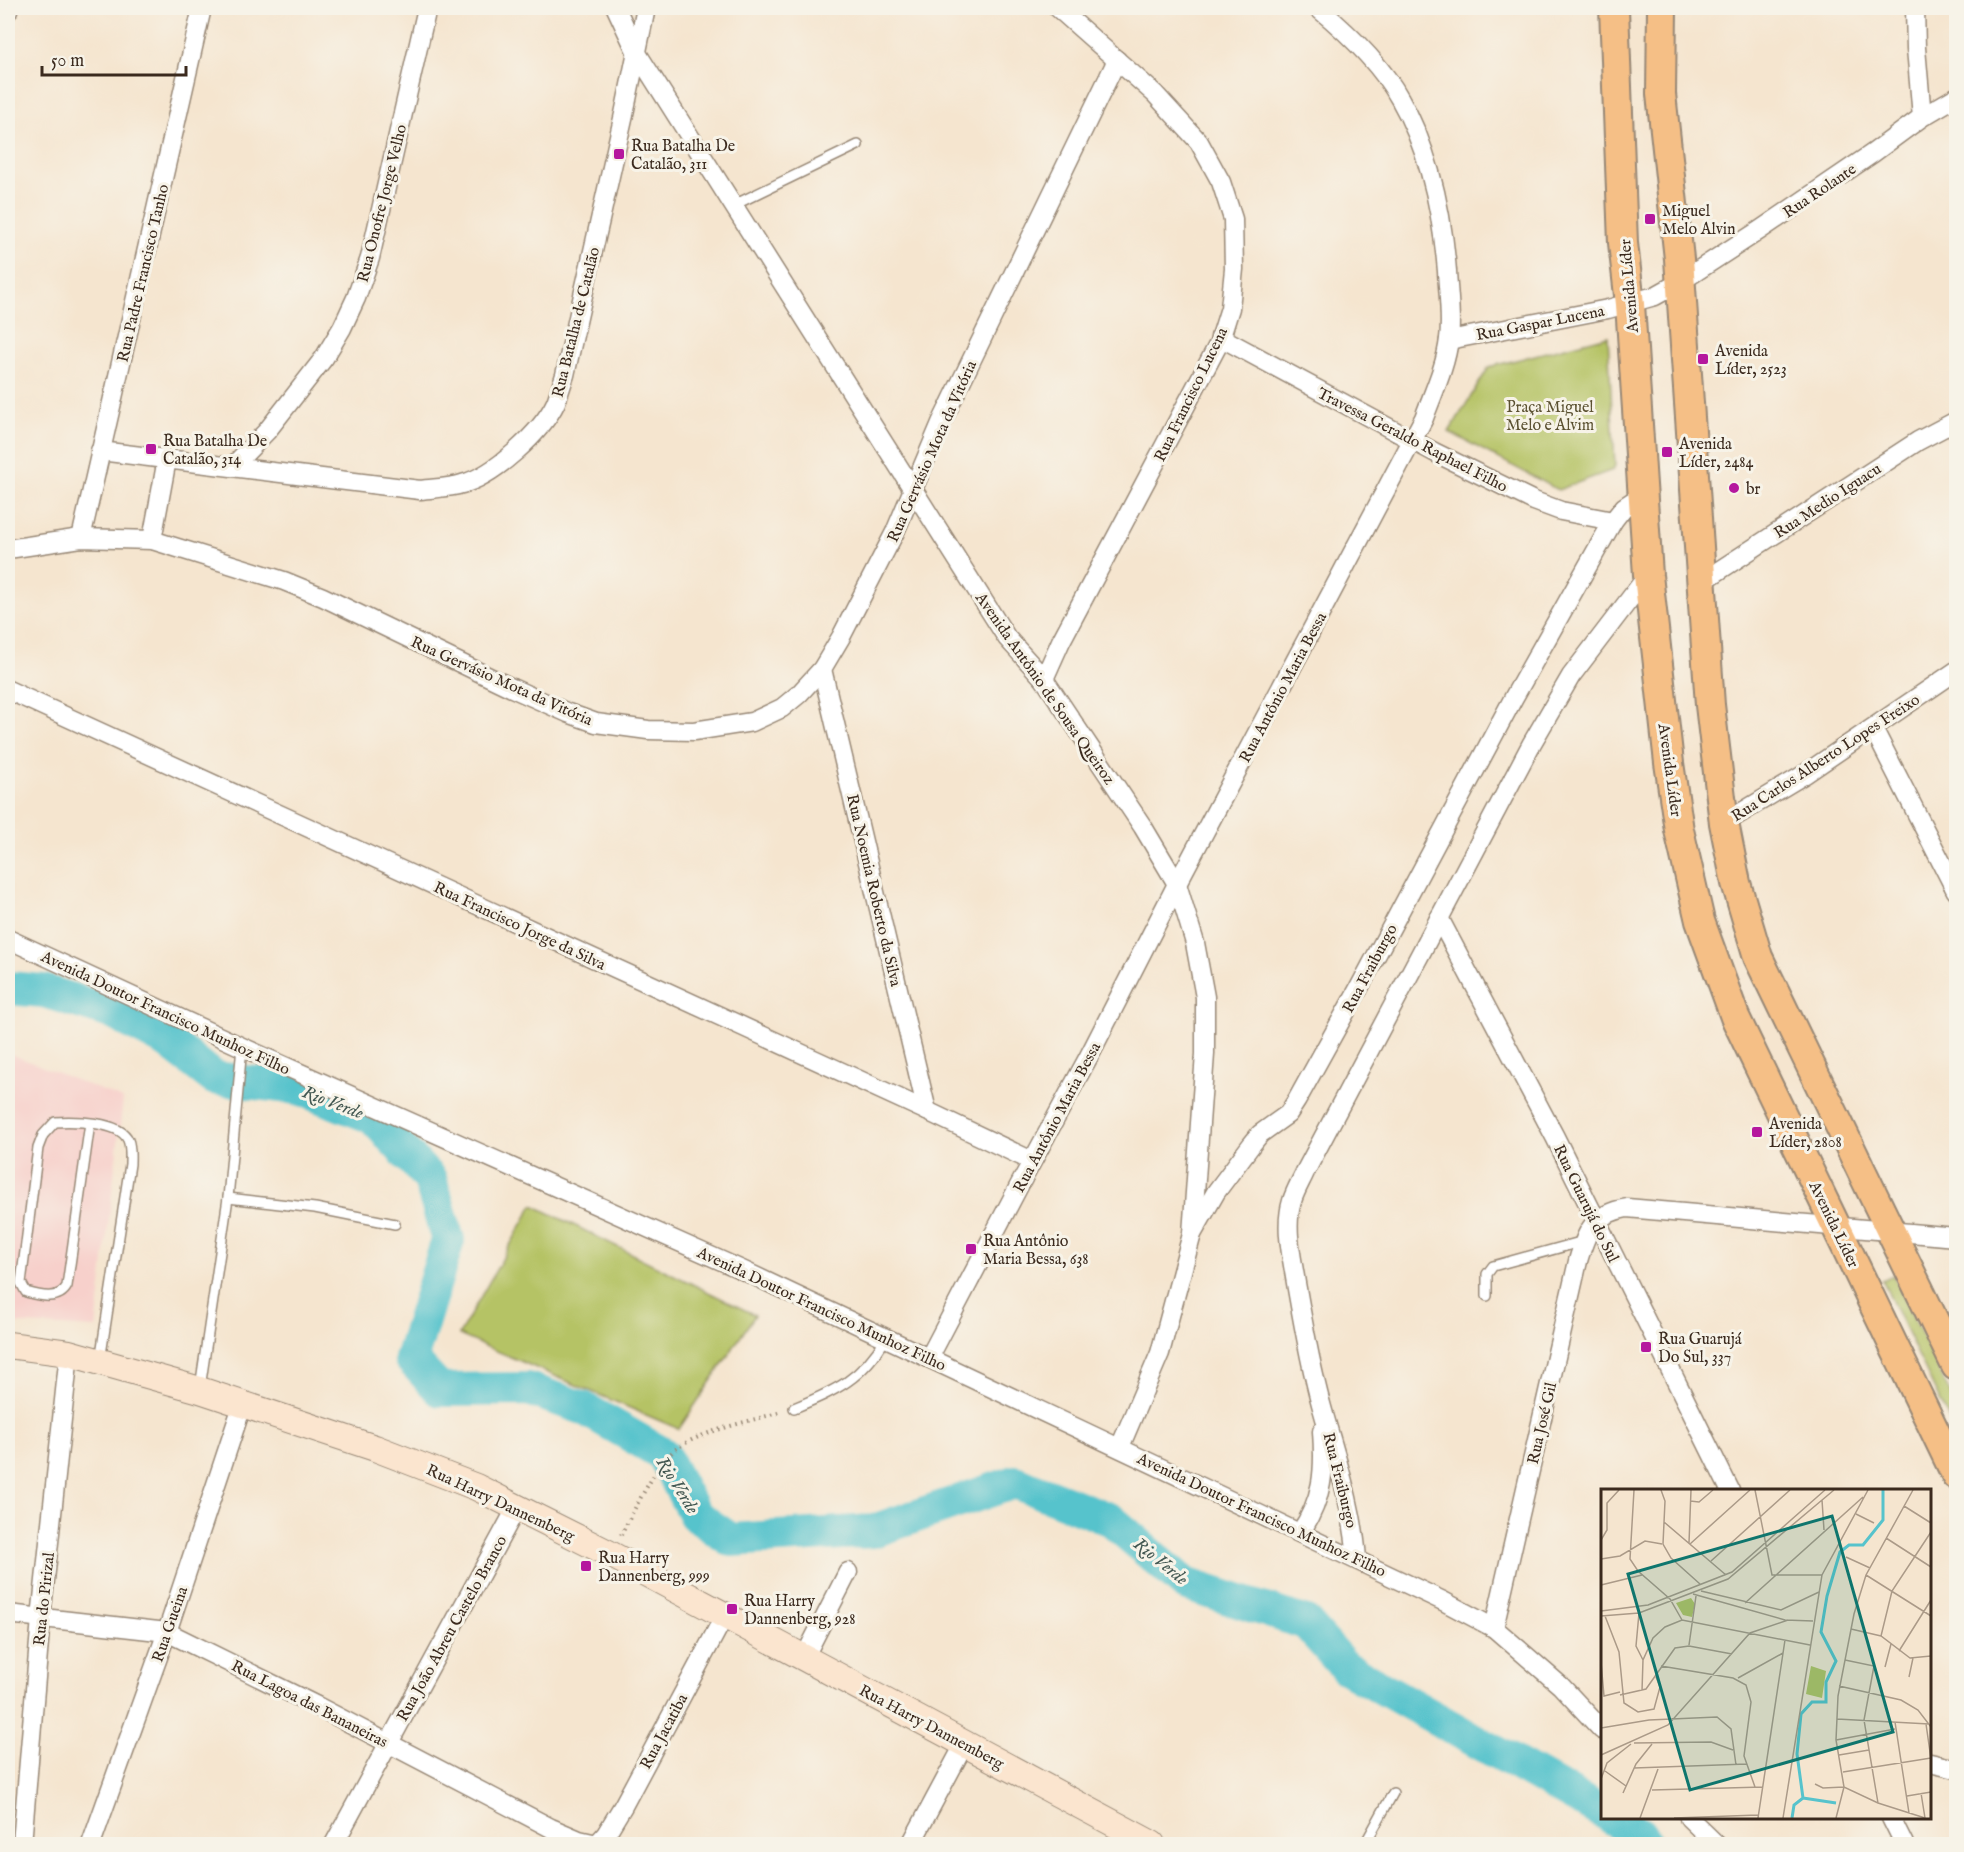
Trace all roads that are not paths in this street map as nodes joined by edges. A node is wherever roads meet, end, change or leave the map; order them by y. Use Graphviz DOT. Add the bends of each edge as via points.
graph roads {
  1 [pos="202,8"];
  2 [pos="427,8"];
  3 [pos="616,8"];
  4 [pos="646,8"];
  5 [pos="1058,8"];
  6 [pos="1318,8"];
  7 [pos="1614,8"];
  8 [pos="1662,8"];
  9 [pos="1916,8"];
  10 [pos="637,53"];
  11 [pos="1117,60"];
  12 [pos="1956,97"];
  13 [pos="1922,117"];
  14 [pos="858,145"];
  15 [pos="734,205"];
  16 [pos="1680,282"];
  17 [pos="1630,304"];
  18 [pos="1220,337"];
  19 [pos="1449,340"];
  20 [pos="1956,421"];
  21 [pos="1412,440"];
  22 [pos="99,451"];
  23 [pos="167,459"];
  24 [pos="233,466"];
  25 [pos="912,489"];
  26 [pos="1642,495"];
  27 [pos="1613,521"];
  28 [pos="81,538"];
  29 [pos="152,540"];
  30 [pos="8,549"];
  31 [pos="1648,575"];
  32 [pos="1701,583"];
  33 [pos="822,669"];
  34 [pos="1956,671"];
  35 [pos="1044,679"];
  36 [pos="8,690"];
  37 [pos="1873,728"];
  38 [pos="1724,823"];
  39 [pos="1177,884"];
  40 [pos="1956,891"];
  41 [pos="1439,918"];
  42 [pos="8,939"];
  43 [pos="242,1047"];
  44 [pos="927,1111"];
  45 [pos="90,1123"];
  46 [pos="1032,1161"];
  47 [pos="228,1198"];
  48 [pos="1596,1220"];
  49 [pos="395,1224"];
  50 [pos="1836,1226"];
  51 [pos="1892,1232"];
  52 [pos="1192,1234"];
  53 [pos="1956,1237"];
  54 [pos="1584,1241"];
  55 [pos="1487,1296"];
  56 [pos="886,1338"];
  57 [pos="8,1345"];
  58 [pos="69,1353"];
  59 [pos="929,1358"];
  60 [pos="99,1362"];
  61 [pos="1956,1365"];
  62 [pos="200,1390"];
  63 [pos="1320,1402"];
  64 [pos="243,1403"];
  65 [pos="794,1408"];
  66 [pos="1120,1447"];
  67 [pos="1956,1475"];
  68 [pos="1729,1489"];
  69 [pos="517,1507"];
  70 [pos="1300,1533"];
  71 [pos="1357,1559"];
  72 [pos="848,1572"];
  73 [pos="8,1614"];
  74 [pos="725,1615"];
  75 [pos="41,1618"];
  76 [pos="1494,1628"];
  77 [pos="167,1632"];
  78 [pos="804,1658"];
  79 [pos="1601,1725"];
  80 [pos="388,1743"];
  81 [pos="965,1743"];
  82 [pos="1931,1763"];
  83 [pos="1956,1769"];
  84 [pos="1393,1793"];
  85 [pos="1690,1819"];
  86 [pos="1891,1819"];
  87 [pos="597,1844"];
  88 [pos="22,1845"];
  89 [pos="92,1845"];
  90 [pos="334,1845"];
  91 [pos="910,1845"];
  92 [pos="1152,1845"];
  93 [pos="1365,1845"];
  94 [pos="1716,1845"];
  95 [pos="1904,1845"];
  1 -- 22 [label="street, Rua Padre Francisco Tanho"];
  2 -- 24 [label="street, Rua Onofre Jorge Velho" via="370,258 356,298 324,358"];
  3 -- 10 [label="street, Avenida Antônio de Sousa Queiroz"];
  4 -- 10 [label="street, Rua Batalha de Catalão"];
  5 -- 11 [label="street, Rua Francisco Lucena"];
  6 -- 19 [label="street, Rua Antônio Maria Bessa" via="1366,52 1400,98 1421,142 1444,244"];
  7 -- 17 [label="main road, Avenida Líder" via="1622,216"];
  8 -- 16 [label="main road" via="1661,94"];
  9 -- 13 [label="street"];
  10 -- 15 [label="street, Avenida Antônio de Sousa Queiroz"];
  10 -- 24 [label="street, Rua Batalha de Catalão" via="565,375 555,404 534,433 481,476 462,484 420,490"];
  11 -- 18 [label="street, Rua Francisco Lucena" via="1199,142 1221,182 1233,219 1234,270 1230,308"];
  11 -- 25 [label="street, Rua Gervásio Mota da Vitória"];
  12 -- 13 [label="street, Rua Rolante"];
  13 -- 16 [label="street, Rua Rolante"];
  14 -- 15 [label="lane"];
  15 -- 25 [label="street, Avenida Antônio de Sousa Queiroz"];
  16 -- 17 [label="street, Rua Rolante"];
  16 -- 32 [label="main road"];
  17 -- 19 [label="street, Rua Gaspar Lucena"];
  17 -- 26 [label="main road, Avenida Líder"];
  18 -- 21 [label="street, Travessa Geraldo Raphael Filho"];
  18 -- 35 [label="street, Rua Francisco Lucena"];
  19 -- 21 [label="street, Rua Antônio Maria Bessa" via="1440,376"];
  20 -- 32 [label="street, Rua Medio Iguacu" via="1918,441"];
  21 -- 27 [label="street, Travessa Geraldo Raphael Filho" via="1534,501 1561,511"];
  21 -- 39 [label="street, Rua Antônio Maria Bessa"];
  22 -- 23 [label="street, Rua Batalha de Catalão"];
  22 -- 28 [label="street, Rua Padre Francisco Tanho"];
  23 -- 24 [label="street, Rua Batalha de Catalão"];
  23 -- 29 [label="street"];
  25 -- 33 [label="street, Rua Gervásio Mota da Vitória" via="872,579"];
  25 -- 35 [label="street, Avenida Antônio de Sousa Queiroz" via="1007,638"];
  26 -- 27 [label="street, Rua Fraiburgo" via="1624,507"];
  26 -- 31 [label="main road, Avenida Líder"];
  27 -- 52 [label="street, Rua Fraiburgo" via="1297,1100 1288,1114 1252,1144 1216,1192"];
  28 -- 29 [label="street, Rua Gervásio Mota da Vitória"];
  28 -- 30 [label="street, Rua Gervásio Mota da Vitória"];
  29 -- 33 [label="street, Rua Gervásio Mota da Vitória" via="313,593 596,723 694,731 752,722 782,708"];
  31 -- 41 [label="street, Rua Fraiburgo" via="1571,676"];
  31 -- 50 [label="main road, Avenida Líder" via="1669,764 1700,921 1735,1017"];
  32 -- 38 [label="main road"];
  33 -- 44 [label="street, Rua Noemia Roberto da Silva"];
  34 -- 37 [label="street, Rua Carlos Alberto Lopes Freixo"];
  35 -- 39 [label="street, Avenida Antônio de Sousa Queiroz" via="1143,826"];
  36 -- 44 [label="street, Rua Francisco Jorge da Silva"];
  37 -- 38 [label="street, Rua Carlos Alberto Lopes Freixo"];
  37 -- 40 [label="street"];
  38 -- 51 [label="main road" via="1736,883 1758,957"];
  39 -- 46 [label="street, Rua Antônio Maria Bessa"];
  39 -- 52 [label="street, Avenida Antônio de Sousa Queiroz" via="1195,943 1205,998 1205,1054"];
  41 -- 48 [label="street, Rua Guarujá do Sul"];
  41 -- 63 [label="street, Rua Fraiburgo" via="1292,1201 1290,1244"];
  42 -- 43 [label="street, Avenida Doutor Francisco Munhoz Filho"];
  43 -- 47 [label="lane"];
  43 -- 56 [label="street, Avenida Doutor Francisco Munhoz Filho"];
  44 -- 46 [label="street, Rua Francisco Jorge da Silva"];
  45 -- 45 [label="lane" via="67,1286 58,1295 26,1292 21,1275 38,1148 43,1135 56,1122"];
  45 -- 60 [label="lane" via="123,1134 130,1151"];
  46 -- 59 [label="street, Rua Antônio Maria Bessa"];
  47 -- 49 [label="lane" via="315,1208"];
  47 -- 62 [label="lane"];
  48 -- 50 [label="street" via="1627,1208"];
  48 -- 54 [label="street, Rua José Gil"];
  48 -- 68 [label="street, Rua Guarujá do Sul"];
  50 -- 51 [label="street"];
  50 -- 67 [label="main road, Avenida Líder"];
  51 -- 53 [label="street"];
  51 -- 61 [label="main road"];
  52 -- 66 [label="street, Rua Fraiburgo" via="1160,1353"];
  54 -- 55 [label="lane" via="1493,1266 1487,1274"];
  54 -- 76 [label="street, Rua José Gil"];
  56 -- 59 [label="street, Avenida Doutor Francisco Munhoz Filho"];
  56 -- 65 [label="lane" via="857,1374 825,1395"];
  57 -- 58 [label="main road, Rua Harry Dannemberg"];
  58 -- 60 [label="main road, Rua Harry Dannemberg"];
  58 -- 75 [label="street, Rua do Pirizal"];
  59 -- 66 [label="street, Avenida Doutor Francisco Munhoz Filho"];
  60 -- 62 [label="main road, Rua Harry Dannemberg"];
  62 -- 64 [label="main road, Rua Harry Dannemberg"];
  63 -- 70 [label="street, Rua Fraiburgo" via="1323,1475 1311,1517"];
  63 -- 71 [label="street, Rua Fraiburgo" via="1335,1448"];
  64 -- 69 [label="main road, Rua Harry Dannemberg" via="432,1469"];
  64 -- 77 [label="street, Rua Gueina"];
  66 -- 70 [label="street, Avenida Doutor Francisco Munhoz Filho"];
  69 -- 74 [label="main road, Rua Harry Dannemberg"];
  69 -- 80 [label="street, Rua João Abreu Castelo Branco"];
  70 -- 71 [label="street, Avenida Doutor Francisco Munhoz Filho"];
  71 -- 76 [label="street, Avenida Doutor Francisco Munhoz Filho"];
  72 -- 78 [label="street"];
  73 -- 75 [label="street, Rua Lagoa das Bananeiras"];
  74 -- 78 [label="main road, Rua Harry Dannemberg"];
  74 -- 87 [label="street, Rua Jacatiba" via="613,1823"];
  75 -- 77 [label="street, Rua Lagoa das Bananeiras"];
  75 -- 88 [label="street, Rua do Pirizal"];
  76 -- 79 [label="street, Avenida Doutor Francisco Munhoz Filho"];
  77 -- 80 [label="street, Rua Lagoa das Bananeiras"];
  77 -- 89 [label="street, Rua Gueina"];
  78 -- 81 [label="main road, Rua Harry Dannemberg"];
  80 -- 87 [label="street, Rua Lagoa das Bananeiras" via="551,1828"];
  80 -- 90 [label="street, Rua João Abreu Castelo Branco"];
  81 -- 91 [label="street"];
  81 -- 92 [label="main road, Rua Harry Dannemberg"];
  82 -- 83 [label="street"];
  84 -- 93 [label="lane"];
  85 -- 94 [label="street"];
  86 -- 95 [label="street"];
}
